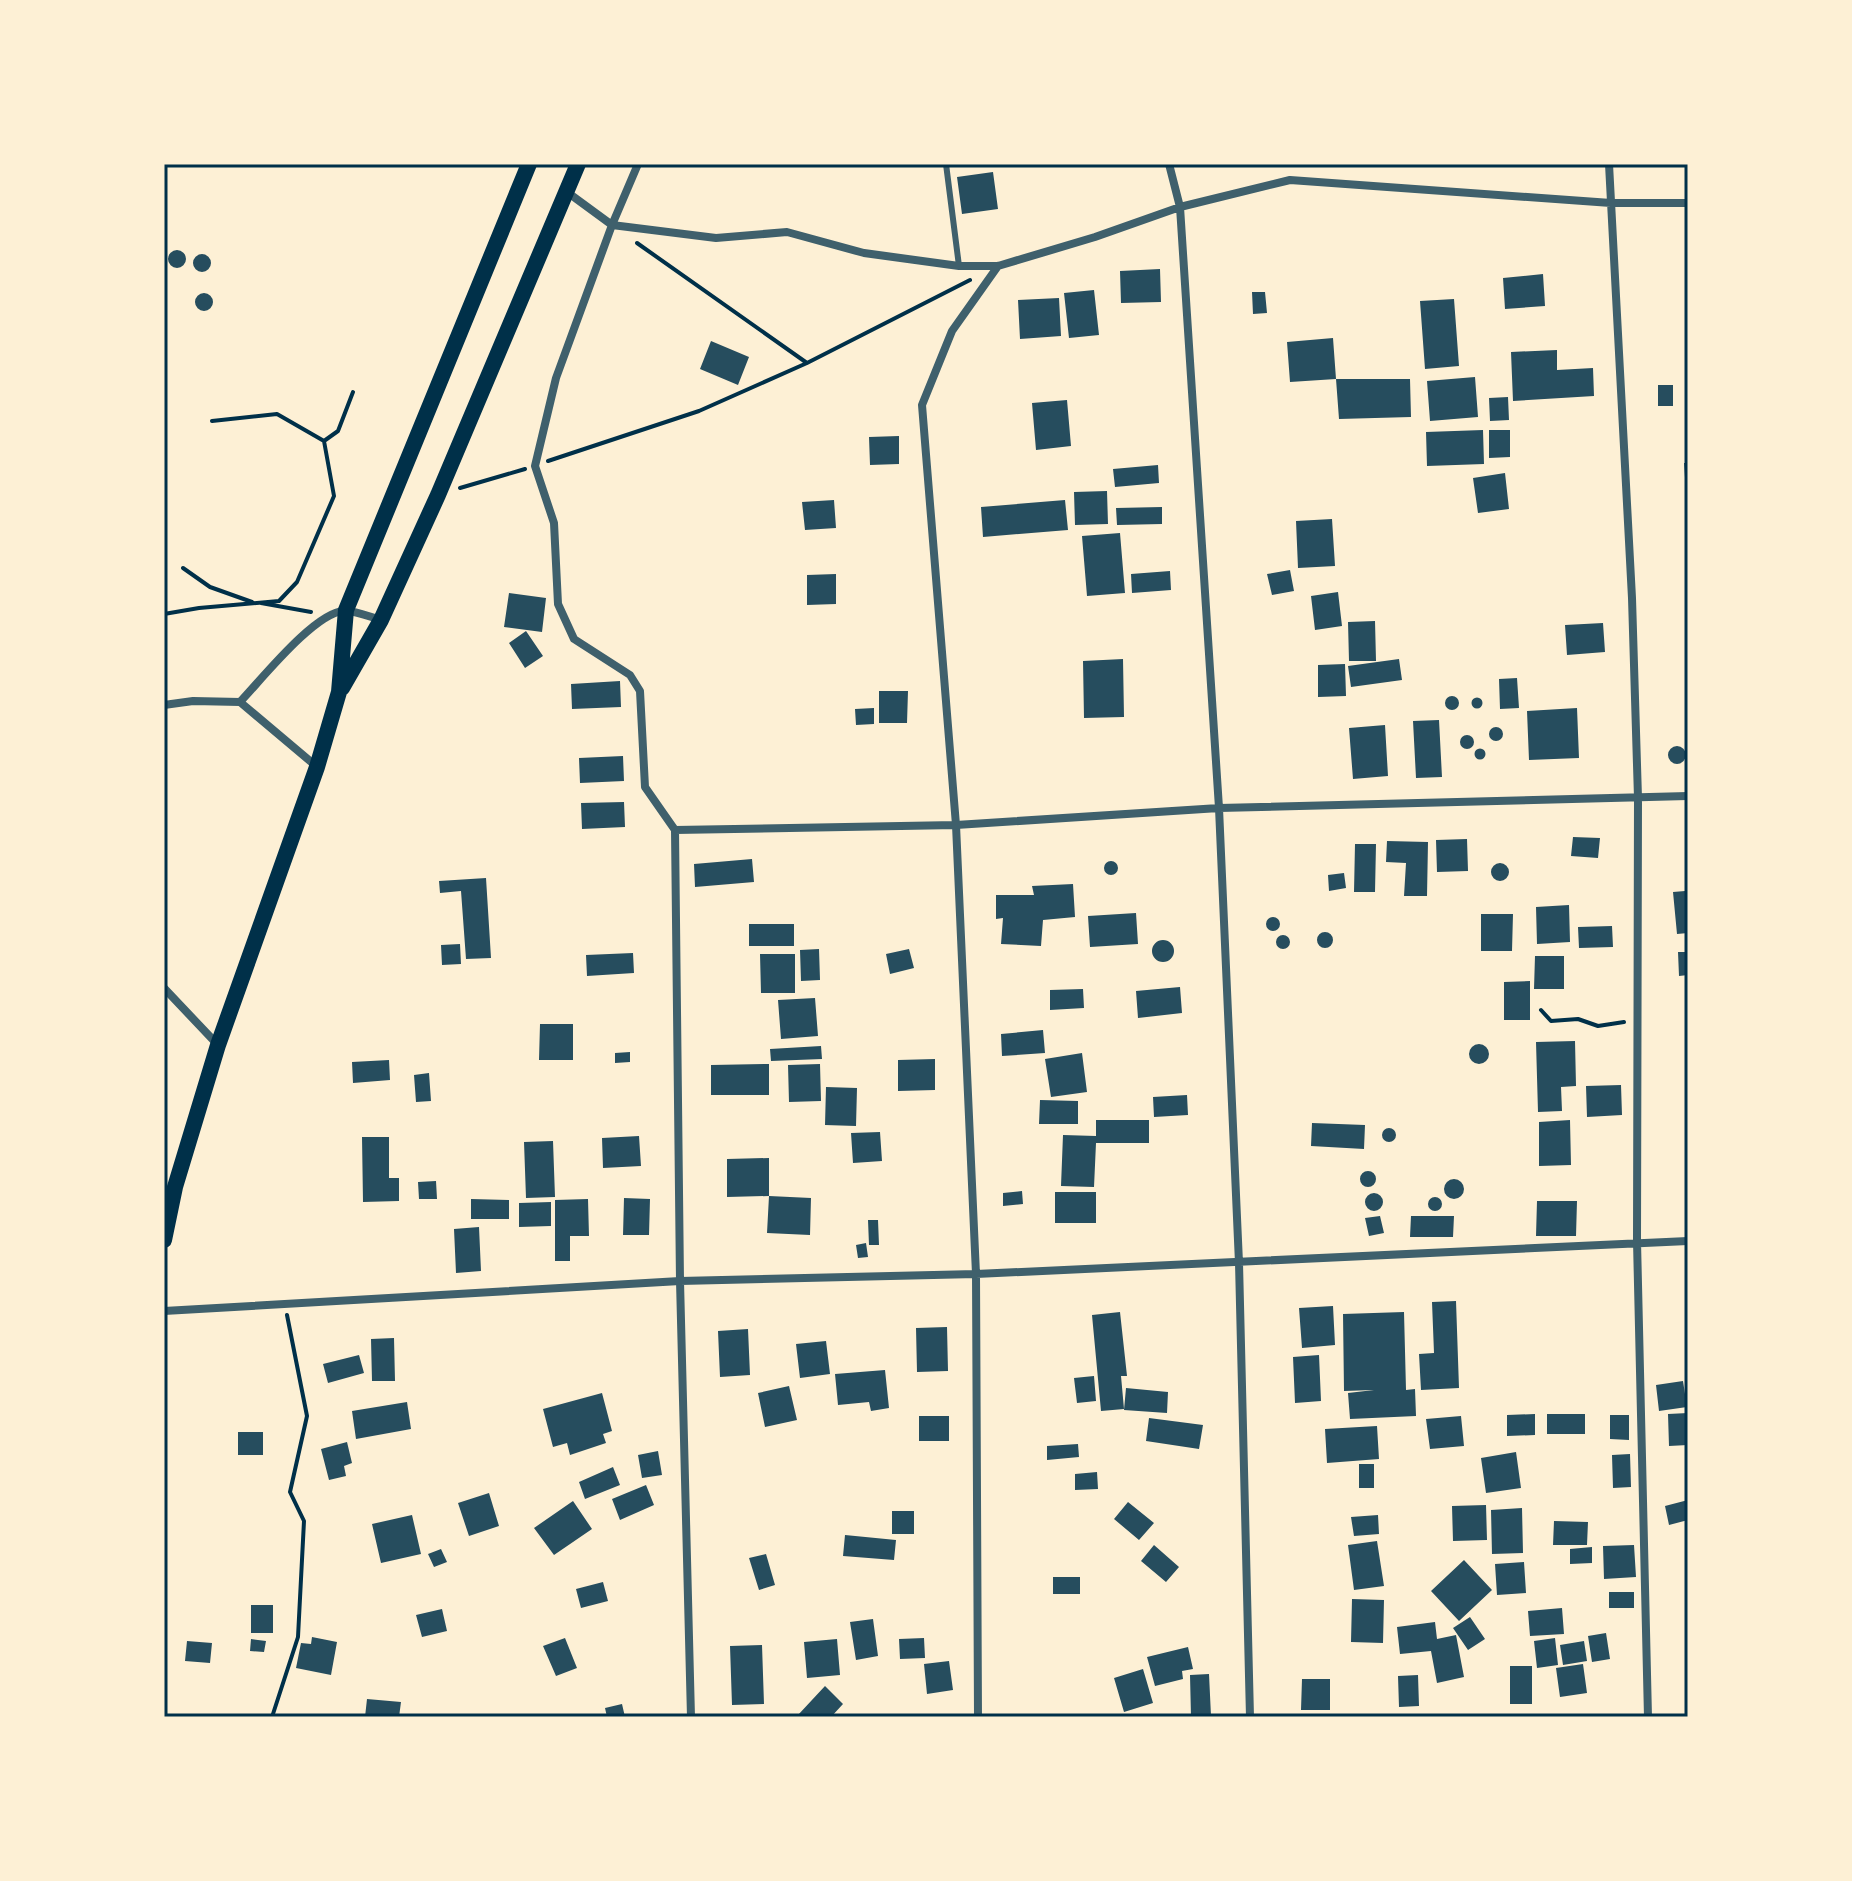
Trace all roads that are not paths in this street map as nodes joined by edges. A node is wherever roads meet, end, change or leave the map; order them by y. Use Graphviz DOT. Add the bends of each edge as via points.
graph roads {
  1 [pos="578,164"];
  2 [pos="638,164"];
  3 [pos="946,164"];
  4 [pos="1169,164"];
  5 [pos="1609,164"];
  6 [pos="528,165"];
  7 [pos="566,191"];
  8 [pos="1611,203"];
  9 [pos="1688,203"];
  10 [pos="1180,207"];
  11 [pos="612,225"];
  12 [pos="959,266"];
  13 [pos="998,266"];
  14 [pos="340,612"];
  15 [pos="381,620"];
  16 [pos="339,692"];
  17 [pos="240,702"];
  18 [pos="164,705"];
  19 [pos="317,767"];
  20 [pos="1688,796"];
  21 [pos="1638,798"];
  22 [pos="1219,808"];
  23 [pos="956,825"];
  24 [pos="675,830"];
  25 [pos="164,988"];
  26 [pos="218,1045"];
  27 [pos="164,1240"];
  28 [pos="1637,1241"];
  29 [pos="1688,1241"];
  30 [pos="1239,1263"];
  31 [pos="976,1274"];
  32 [pos="680,1281"];
  33 [pos="164,1311"];
  34 [pos="691,1717"];
  35 [pos="978,1717"];
  36 [pos="1250,1717"];
  37 [pos="1648,1717"];
  1 -- 7 [label="main road"];
  2 -- 11 [label="street"];
  3 -- 12 [label="lane"];
  4 -- 10 [label="street"];
  5 -- 8 [label="street"];
  6 -- 14 [label="main road"];
  7 -- 11 [label="street"];
  7 -- 15 [label="main road"];
  8 -- 9 [label="street"];
  8 -- 10 [label="street" via="1290,180"];
  8 -- 21 [label="street"];
  10 -- 13 [label="street"];
  10 -- 22 [label="street"];
  11 -- 12 [label="street" via="716,238 787,232 864,253"];
  11 -- 24 [label="street" via="556,378 535,466 554,523 558,604 574,639 630,675 640,691 645,787"];
  12 -- 13 [label="street"];
  13 -- 23 [label="street" via="952,331 922,405"];
  14 -- 15 [label="street"];
  14 -- 16 [label="main road"];
  14 -- 17 [label="street" via="315,622"];
  15 -- 16 [label="main road"];
  16 -- 19 [label="main road"];
  17 -- 18 [label="street"];
  17 -- 19 [label="street"];
  19 -- 26 [label="main road"];
  20 -- 21 [label="street"];
  21 -- 22 [label="street"];
  21 -- 28 [label="street"];
  22 -- 23 [label="street"];
  22 -- 30 [label="street"];
  23 -- 24 [label="street"];
  23 -- 31 [label="street"];
  24 -- 32 [label="street"];
  25 -- 26 [label="street"];
  26 -- 27 [label="main road"];
  28 -- 29 [label="street"];
  28 -- 30 [label="street"];
  28 -- 37 [label="street"];
  30 -- 31 [label="street"];
  30 -- 36 [label="street"];
  31 -- 32 [label="street"];
  31 -- 35 [label="street"];
  32 -- 33 [label="street"];
  32 -- 34 [label="street"];
}
